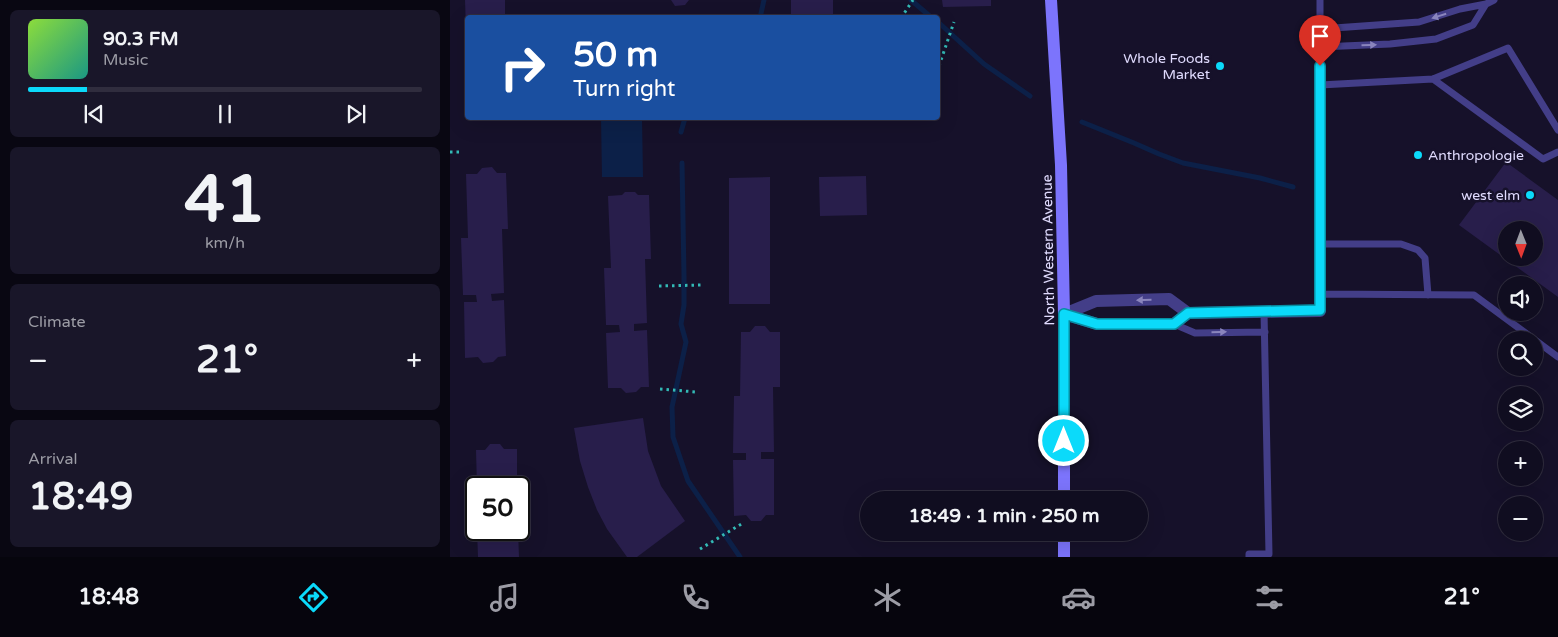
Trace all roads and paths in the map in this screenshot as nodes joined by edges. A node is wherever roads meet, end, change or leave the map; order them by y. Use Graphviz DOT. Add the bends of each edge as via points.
graph roads {
  1 [pos="913,0"];
  2 [pos="1051,0"];
  3 [pos="1320,0"];
  4 [pos="1494,0"];
  5 [pos="1485,2"];
  6 [pos="903,15"];
  7 [pos="954,22"];
  8 [pos="1320,28"];
  9 [pos="1320,47"];
  10 [pos="940,66"];
  11 [pos="1433,79"];
  12 [pos="1320,85"];
  13 [pos="1558,130"];
  14 [pos="450,152"];
  15 [pos="463,152"];
  16 [pos="1558,152"];
  17 [pos="1320,244"];
  18 [pos="703,284"];
  19 [pos="659,286"];
  20 [pos="1320,294"];
  21 [pos="1428,295"];
  22 [pos="1320,310"];
  23 [pos="1264,312"];
  24 [pos="1188,313"];
  25 [pos="1064,314"];
  26 [pos="1174,324"];
  27 [pos="1265,332"];
  28 [pos="1558,357"];
  29 [pos="660,389"];
  30 [pos="696,392"];
  31 [pos="1064,491"];
  32 [pos="743,523"];
  33 [pos="1064,541"];
  34 [pos="700,549"];
  35 [pos="1064,557"];
  36 [pos="1249,557"];
  1 -- 6 [label="path"];
  2 -- 25 [label="main road, North Western Avenue" via="1061,164"];
  3 -- 8 [label="lane"];
  4 -- 5 [label="lane"];
  5 -- 8 [label="lane, one-way" via="1419,22"];
  9 -- 5 [label="lane, one-way" via="1436,39 1473,25"];
  7 -- 10 [label="path"];
  8 -- 9 [label="lane"];
  9 -- 12 [label="lane"];
  11 -- 12 [label="lane"];
  11 -- 13 [label="lane" via="1508,48"];
  11 -- 16 [label="lane" via="1543,160"];
  12 -- 17 [label="lane"];
  14 -- 15 [label="path"];
  17 -- 20 [label="lane"];
  17 -- 21 [label="lane" via="1401,244 1418,250 1425,258"];
  18 -- 19 [label="path"];
  20 -- 21 [label="lane"];
  20 -- 22 [label="lane"];
  21 -- 28 [label="lane" via="1474,295"];
  22 -- 23 [label="street"];
  23 -- 24 [label="street"];
  23 -- 27 [label="lane"];
  24 -- 25 [label="street, one-way" via="1169,299 1096,301"];
  24 -- 26 [label="street"];
  25 -- 26 [label="street" via="1097,324"];
  25 -- 31 [label="main road, North Western Avenue"];
  26 -- 27 [label="lane, one-way" via="1195,333"];
  27 -- 36 [label="lane" via="1269,554 1249,554"];
  29 -- 30 [label="path"];
  32 -- 34 [label="path"];
  33 -- 35 [label="main road"];
}
